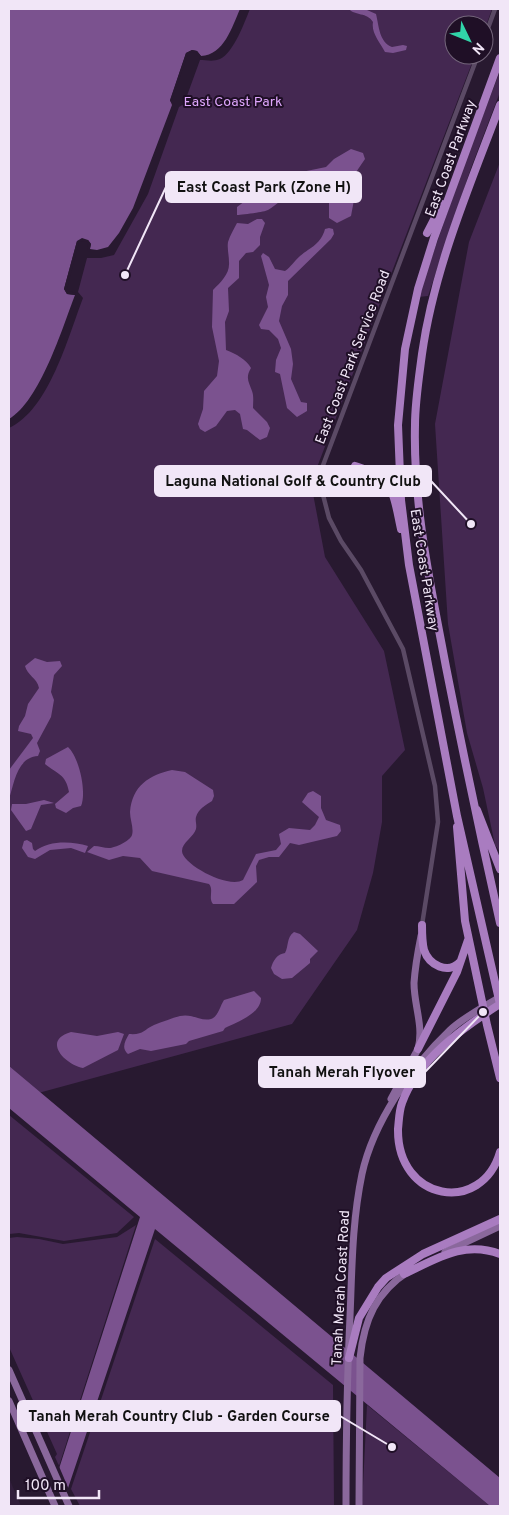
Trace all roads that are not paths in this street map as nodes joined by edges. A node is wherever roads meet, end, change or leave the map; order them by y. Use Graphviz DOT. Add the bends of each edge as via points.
graph roads {
  1 [pos="500,58"];
  2 [pos="474,65"];
  3 [pos="500,105"];
  4 [pos="458,170"];
  5 [pos="427,233"];
  6 [pos="355,466"];
  7 [pos="409,565"];
  8 [pos="472,802"];
  9 [pos="457,816"];
  10 [pos="500,869"];
  11 [pos="500,923"];
  12 [pos="422,925"];
  13 [pos="468,937"];
  14 [pos="463,956"];
  15 [pos="500,997"];
  16 [pos="500,1004"];
  17 [pos="468,1021"];
  18 [pos="418,1049"];
  19 [pos="500,1078"];
  20 [pos="380,1125"];
  21 [pos="500,1152"];
  22 [pos="500,1220"];
  23 [pos="500,1226"];
  24 [pos="500,1254"];
  25 [pos="404,1274"];
  26 [pos="349,1358"];
  27 [pos="9,1370"];
  28 [pos="9,1402"];
  29 [pos="55,1506"];
  30 [pos="69,1506"];
  31 [pos="346,1506"];
  32 [pos="358,1506"];
  1 -- 4 [label="highway, East Coast Parkway"];
  2 -- 12 [label="street, East Coast Park Service Road" via="322,468 322,491 329,518 403,648 435,786 438,822"];
  3 -- 8 [label="highway, East Coast Parkway" via="459,213 434,293 422,352 415,424 418,496 426,560"];
  4 -- 5 [label="highway"];
  4 -- 7 [label="highway, East Coast Parkway" via="418,289 405,350 398,426"];
  6 -- 7 [label="highway" via="381,477 391,490"];
  7 -- 9 [label="highway, East Coast Parkway"];
  8 -- 10 [label="highway" via="482,819"];
  8 -- 11 [label="highway, East Coast Parkway"];
  9 -- 13 [label="highway" via="456,835"];
  9 -- 16 [label="highway, East Coast Parkway"];
  12 -- 14 [label="highway" via="424,948 436,964 453,968"];
  12 -- 18 [label="main road" via="414,982 421,1034"];
  13 -- 14 [label="highway"];
  13 -- 19 [label="highway"];
  14 -- 18 [label="highway"];
  15 -- 17 [label="main road, Tanah Merah Coast Road"];
  16 -- 17 [label="highway"];
  17 -- 20 [label="main road, Tanah Merah Coast Road" via="450,1030 419,1064"];
  17 -- 21 [label="highway" via="407,1090 399,1120 403,1162 420,1183 448,1193 462,1191 485,1178"];
  18 -- 20 [label="main road"];
  20 -- 26 [label="main road, Tanah Merah Coast Road" via="363,1172 356,1210"];
  22 -- 26 [label="highway" via="423,1254 386,1278 359,1318"];
  23 -- 25 [label="main road, Tanah Merah Coast Road"];
  24 -- 25 [label="highway" via="469,1249 452,1251"];
  25 -- 32 [label="main road, Tanah Merah Coast Road" via="390,1285 366,1322 360,1358"];
  26 -- 31 [label="main road, Tanah Merah Coast Road"];
  27 -- 30 [label="main road"];
  28 -- 29 [label="main road"];
}
